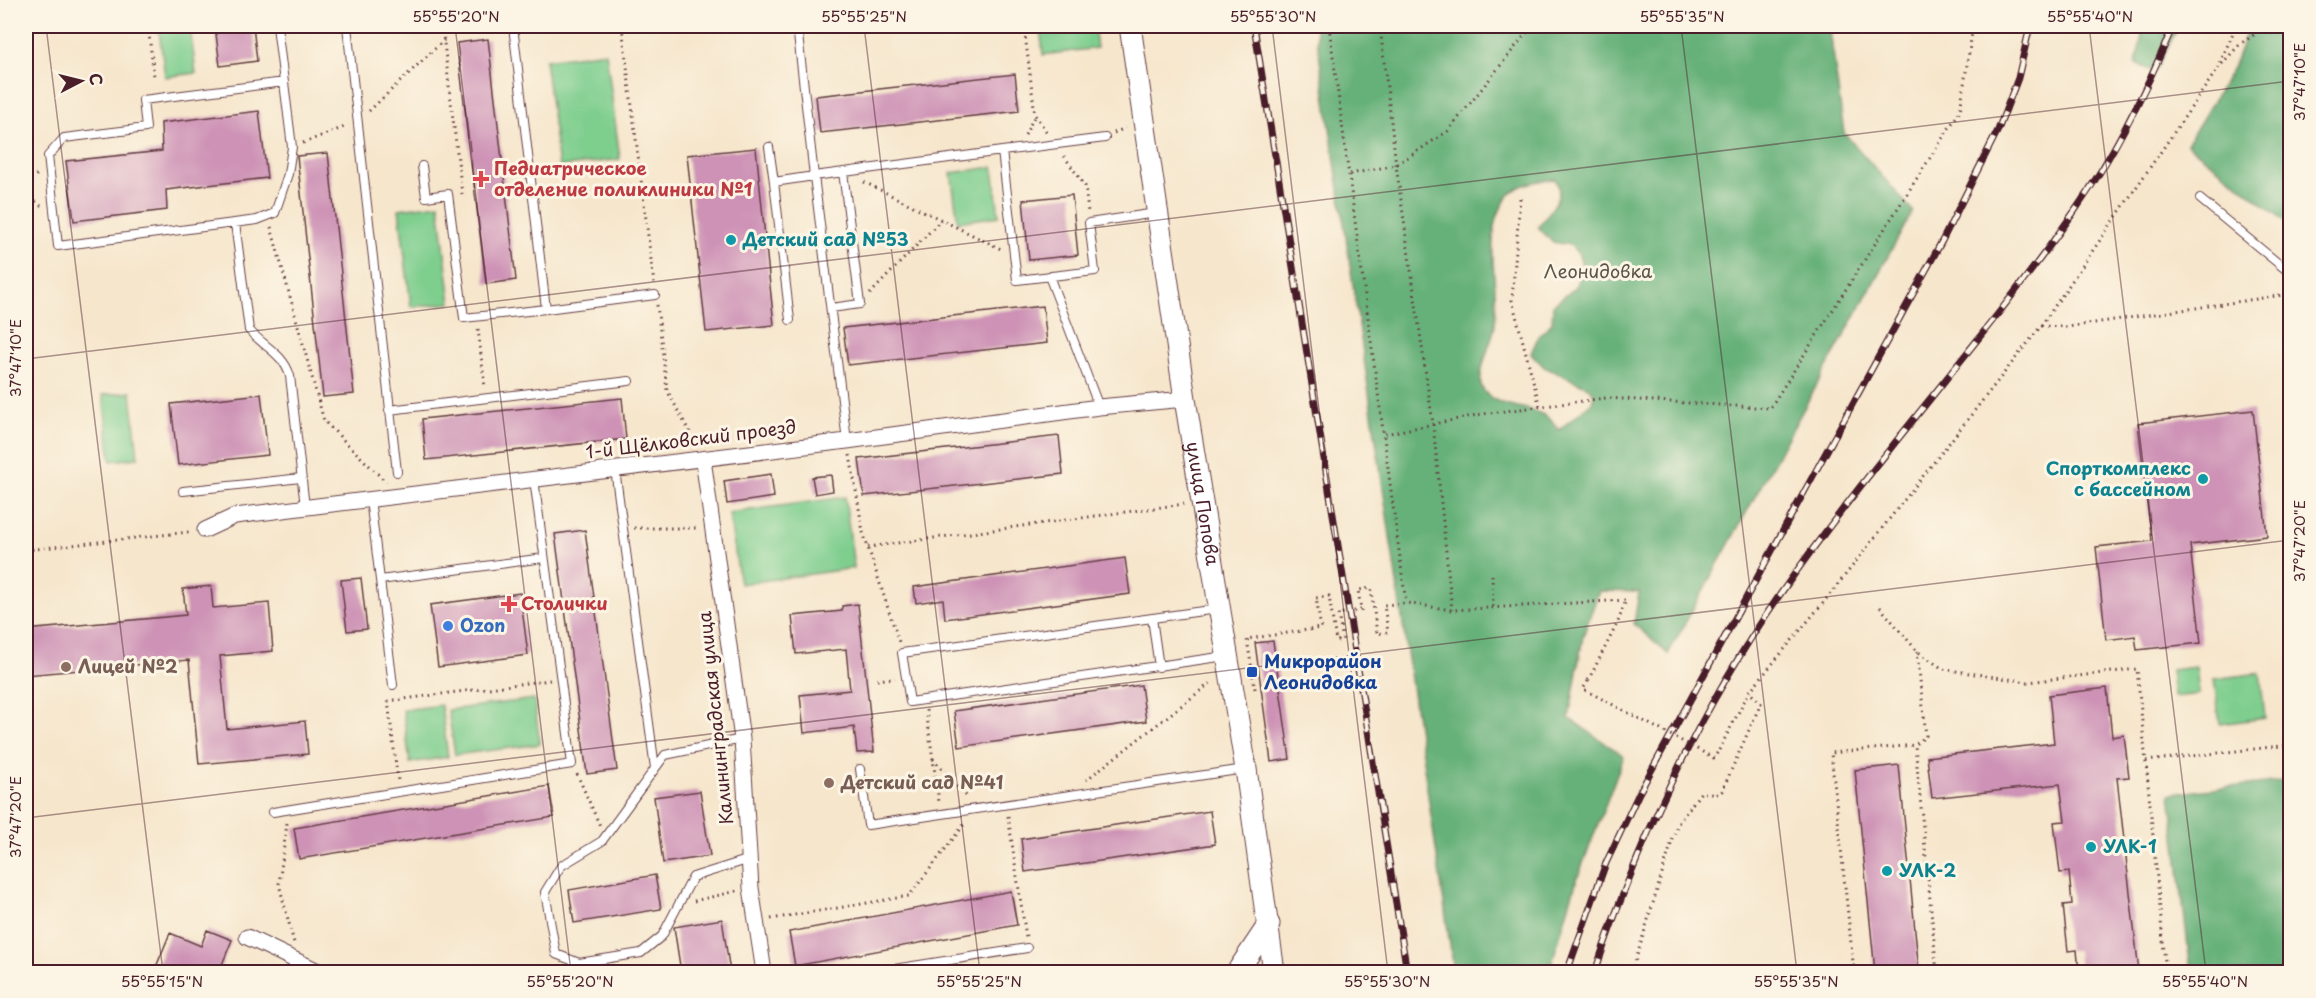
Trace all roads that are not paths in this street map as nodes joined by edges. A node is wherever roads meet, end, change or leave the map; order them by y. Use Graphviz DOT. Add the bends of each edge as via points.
graph roads {
  1 [pos="277,26"];
  2 [pos="347,26"];
  3 [pos="513,26"];
  4 [pos="797,26"];
  5 [pos="1130,26"];
  6 [pos="284,82"];
  7 [pos="1105,138"];
  8 [pos="769,147"];
  9 [pos="1002,151"];
  10 [pos="422,166"];
  11 [pos="843,172"];
  12 [pos="814,176"];
  13 [pos="774,182"];
  14 [pos="2200,199"];
  15 [pos="1157,213"];
  16 [pos="235,223"];
  17 [pos="2290,273"];
  18 [pos="1049,276"];
  19 [pos="655,295"];
  20 [pos="831,308"];
  21 [pos="546,309"];
  22 [pos="790,320"];
  23 [pos="629,381"];
  24 [pos="1185,399"];
  25 [pos="1099,407"];
  26 [pos="390,410"];
  27 [pos="848,441"];
  28 [pos="703,459"];
  29 [pos="615,470"];
  30 [pos="397,472"];
  31 [pos="301,478"];
  32 [pos="534,480"];
  33 [pos="183,491"];
  34 [pos="370,500"];
  35 [pos="305,507"];
  36 [pos="205,530"];
  37 [pos="544,558"];
  38 [pos="380,580"];
  39 [pos="1221,608"];
  40 [pos="1152,618"];
  41 [pos="1228,656"];
  42 [pos="1159,667"];
  43 [pos="393,685"];
  44 [pos="742,739"];
  45 [pos="655,768"];
  46 [pos="860,769"];
  47 [pos="1246,769"];
  48 [pos="273,812"];
  49 [pos="750,859"];
  50 [pos="1269,924"];
  51 [pos="247,938"];
  52 [pos="1027,948"];
  53 [pos="320,972"];
  54 [pos="764,972"];
  55 [pos="875,972"];
  56 [pos="1237,972"];
  57 [pos="1274,972"];
  1 -- 6 [label="lane"];
  2 -- 26 [label="lane"];
  3 -- 21 [label="lane"];
  4 -- 12 [label="lane"];
  5 -- 15 [label="street, улица Попова"];
  6 -- 16 [label="lane" via="292,147 282,194 275,213"];
  6 -- 16 [label="lane" via="143,100 146,128 64,138 48,156 58,246"];
  7 -- 9 [label="lane"];
  8 -- 13 [label="lane"];
  9 -- 11 [label="lane"];
  9 -- 18 [label="lane" via="1017,280"];
  10 -- 21 [label="lane" via="426,197 448,194 464,318"];
  11 -- 12 [label="lane"];
  11 -- 20 [label="lane" via="860,304"];
  12 -- 13 [label="lane"];
  12 -- 20 [label="lane"];
  13 -- 22 [label="lane"];
  14 -- 17 [label="lane"];
  15 -- 18 [label="lane" via="1089,223 1095,271"];
  15 -- 24 [label="street, улица Попова"];
  16 -- 31 [label="lane" via="249,330 287,364"];
  18 -- 25 [label="lane"];
  19 -- 21 [label="lane"];
  20 -- 27 [label="lane"];
  23 -- 26 [label="lane"];
  24 -- 25 [label="street, 1-й Щёлковский проезд"];
  24 -- 39 [label="street, улица Попова"];
  25 -- 27 [label="street, 1-й Щёлковский проезд"];
  26 -- 30 [label="lane"];
  27 -- 28 [label="street, 1-й Щёлковский проезд"];
  28 -- 29 [label="street, 1-й Щёлковский проезд"];
  28 -- 44 [label="street, Калининградская улица"];
  29 -- 32 [label="street, 1-й Щёлковский проезд"];
  29 -- 45 [label="lane"];
  31 -- 33 [label="lane"];
  31 -- 35 [label="lane"];
  32 -- 34 [label="street, 1-й Щёлковский проезд"];
  32 -- 37 [label="lane"];
  34 -- 35 [label="street, 1-й Щёлковский проезд"];
  34 -- 38 [label="lane"];
  35 -- 36 [label="street, 1-й Щёлковский проезд" via="235,516"];
  37 -- 38 [label="lane"];
  37 -- 48 [label="lane" via="572,764"];
  38 -- 43 [label="lane"];
  39 -- 40 [label="lane"];
  39 -- 41 [label="street, улица Попова"];
  40 -- 42 [label="lane"];
  40 -- 42 [label="lane" via="902,653 910,702"];
  41 -- 42 [label="lane"];
  41 -- 47 [label="street, улица Попова"];
  44 -- 45 [label="lane" via="665,755"];
  44 -- 49 [label="street, Калининградская улица"];
  45 -- 49 [label="lane" via="605,837 561,866 545,892 556,954 579,963 641,953 662,936 693,877"];
  46 -- 47 [label="lane" via="868,825"];
  47 -- 50 [label="street, улица Попова"];
  49 -- 54 [label="street, Калининградская улица"];
  50 -- 56 [label="street"];
  50 -- 57 [label="street, улица Попова"];
  51 -- 53 [label="street"];
  52 -- 55 [label="lane"];
}
